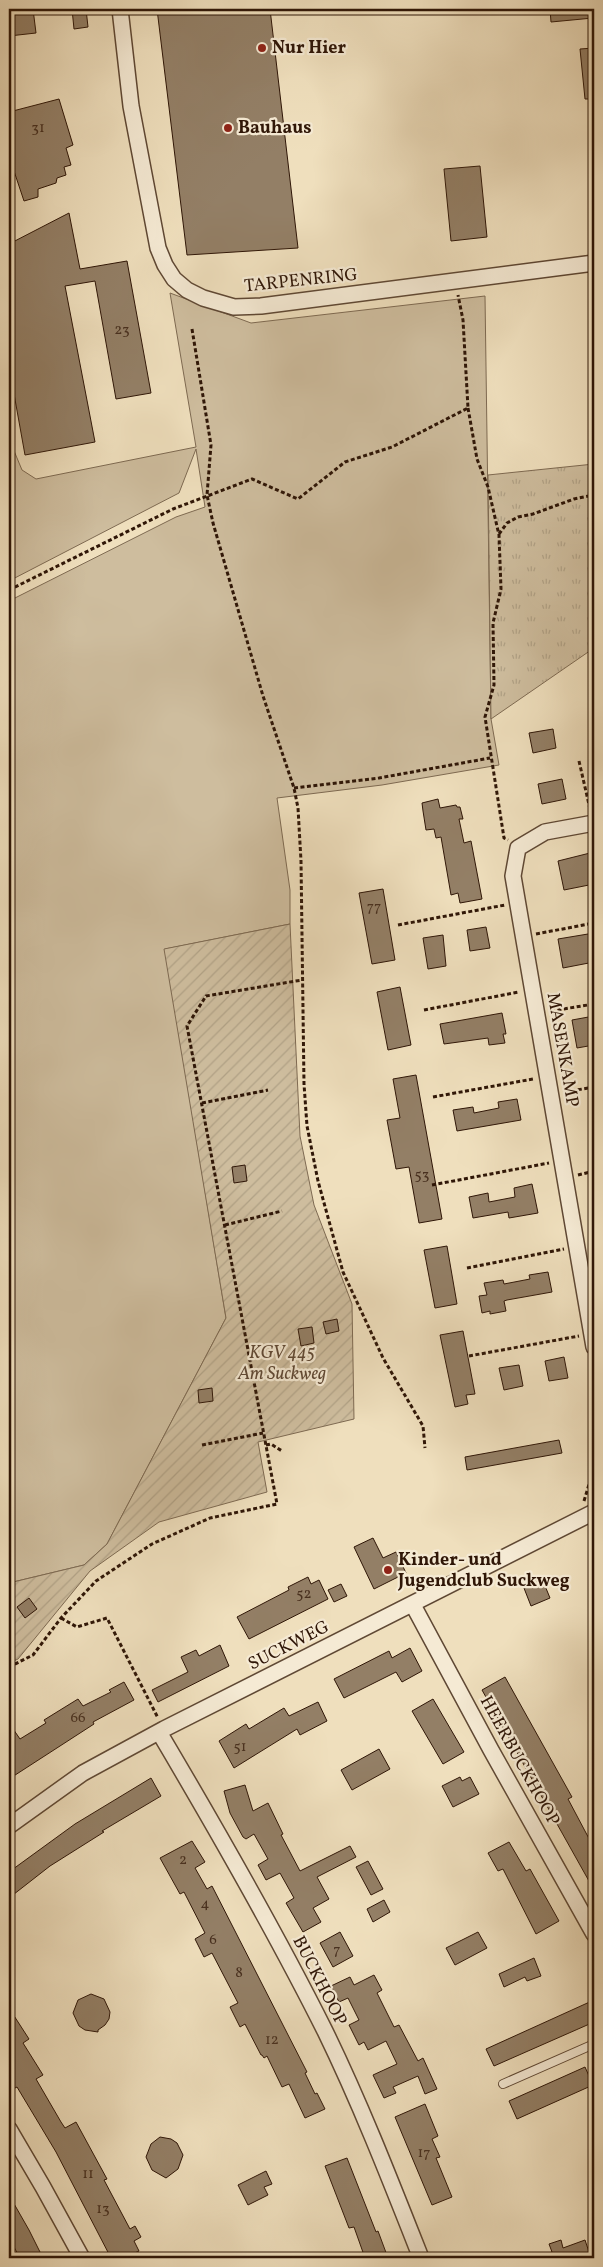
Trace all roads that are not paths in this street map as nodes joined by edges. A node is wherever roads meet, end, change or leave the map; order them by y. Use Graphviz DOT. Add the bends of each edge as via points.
graph roads {
  1 [pos="120,9"];
  2 [pos="594,263"];
  3 [pos="593,824"];
  4 [pos="593,1340"];
  5 [pos="594,1512"];
  6 [pos="412,1605"];
  7 [pos="162,1731"];
  8 [pos="9,1826"];
  9 [pos="594,1934"];
  10 [pos="594,2044"];
  11 [pos="503,2084"];
  12 [pos="9,2129"];
  13 [pos="82,2258"];
  14 [pos="421,2258"];
  1 -- 2 [label="street, TARPENRING" via="128,88 158,248 169,272 187,290 212,302 246,307"];
  3 -- 4 [label="street, MASENKAMP" via="544,832 518,848 513,876"];
  5 -- 6 [label="street, SUCKWEG"];
  6 -- 7 [label="street, SUCKWEG"];
  6 -- 9 [label="street, HEERBUCKHOOP"];
  7 -- 8 [label="street, SUCKWEG" via="83,1774"];
  7 -- 14 [label="street, BUCKHOOP" via="325,2032 377,2148"];
  10 -- 11 [label="lane"];
  12 -- 13 [label="street"];
}
